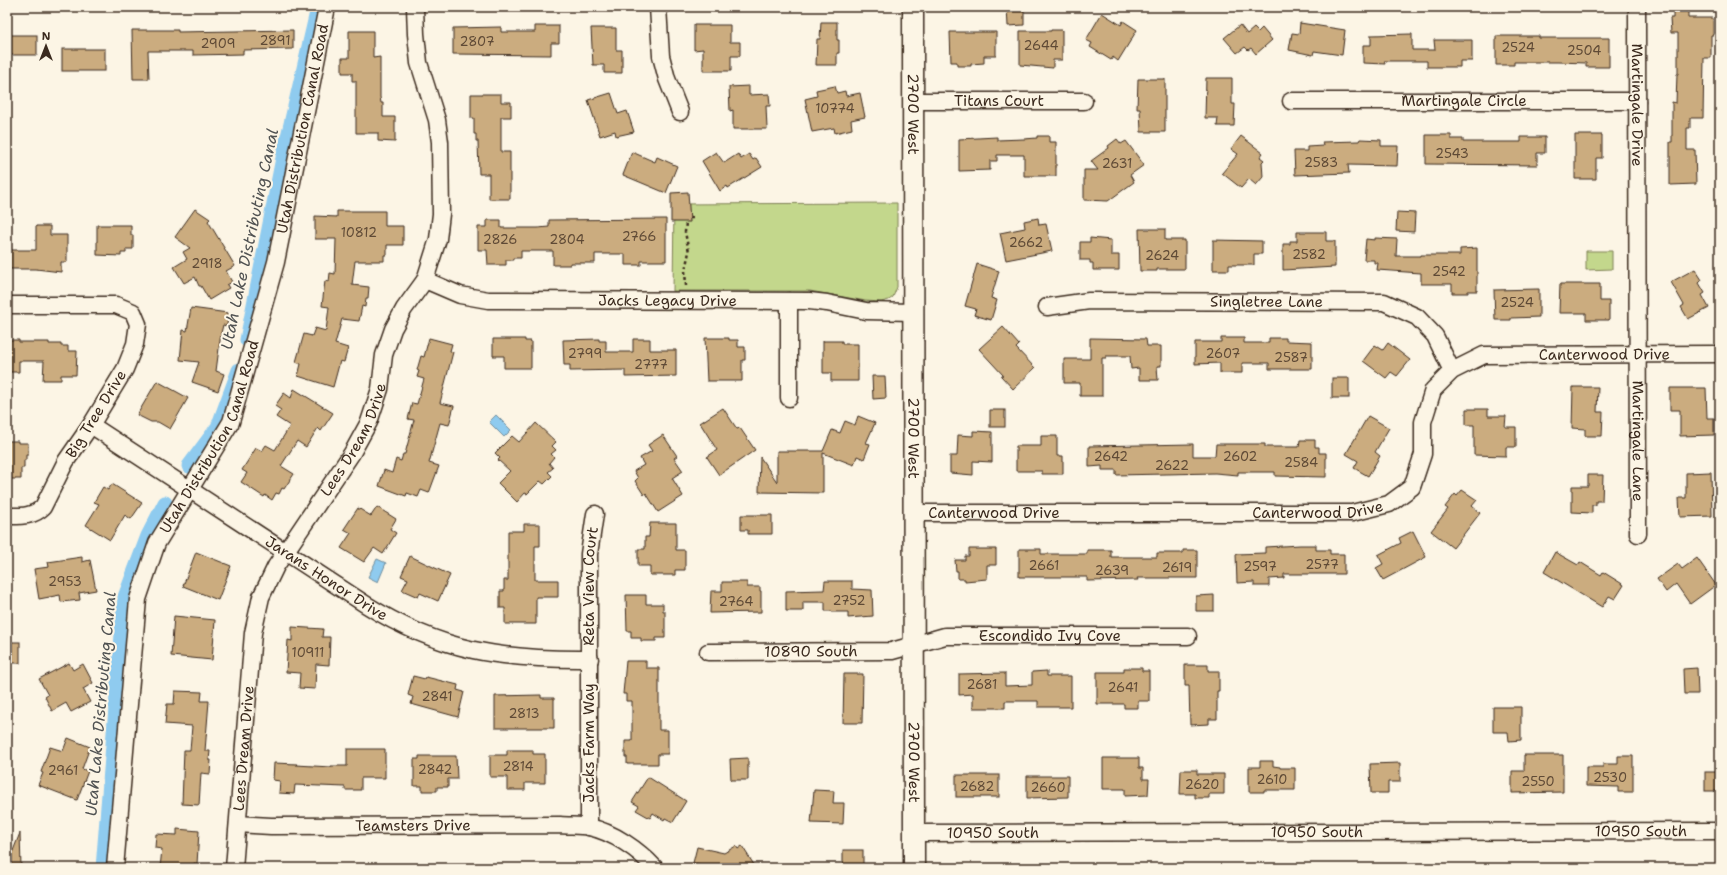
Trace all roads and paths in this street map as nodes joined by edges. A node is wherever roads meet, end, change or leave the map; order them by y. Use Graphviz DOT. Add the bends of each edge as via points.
graph roads {
  1 [pos="327,7"];
  2 [pos="415,7"];
  3 [pos="658,7"];
  4 [pos="913,7"];
  5 [pos="1637,7"];
  6 [pos="913,101"];
  7 [pos="1084,101"];
  8 [pos="1291,101"];
  9 [pos="1637,101"];
  10 [pos="680,112"];
  11 [pos="1638,204"];
  12 [pos="690,218"];
  13 [pos="695,218"];
  14 [pos="686,222"];
  15 [pos="425,280"];
  16 [pos="686,286"];
  17 [pos="789,300"];
  18 [pos="7,305"];
  19 [pos="1047,306"];
  20 [pos="913,312"];
  21 [pos="1638,354"];
  22 [pos="1720,354"];
  23 [pos="1452,371"];
  24 [pos="789,398"];
  25 [pos="91,426"];
  26 [pos="190,490"];
  27 [pos="914,513"];
  28 [pos="595,514"];
  29 [pos="7,516"];
  30 [pos="1638,534"];
  31 [pos="286,552"];
  32 [pos="1188,636"];
  33 [pos="914,644"];
  34 [pos="708,652"];
  35 [pos="590,659"];
  36 [pos="238,824"];
  37 [pos="589,827"];
  38 [pos="1720,831"];
  39 [pos="914,833"];
  40 [pos="115,868"];
  41 [pos="234,868"];
  42 [pos="655,868"];
  43 [pos="914,868"];
  1 -- 26 [label="street, Utah Distribution Canal Road" via="276,262 254,344 231,422"];
  2 -- 15 [label="street, Lees Dream Drive" via="419,63 436,120 440,153 440,227"];
  3 -- 10 [label="street" via="661,56"];
  4 -- 6 [label="main road, 2700 West"];
  5 -- 9 [label="street, Martingale Drive"];
  6 -- 7 [label="street, Titans Court"];
  6 -- 20 [label="main road, 2700 West"];
  8 -- 9 [label="street, Martingale Circle"];
  9 -- 11 [label="street, Martingale Drive"];
  11 -- 21 [label="street, Martingale Lane"];
  12 -- 13 [label="path"];
  14 -- 16 [label="path" via="689,252 685,270"];
  15 -- 17 [label="street, Jacks Legacy Drive" via="460,295 488,300"];
  15 -- 31 [label="street, Lees Dream Drive" via="393,328 384,355 377,400 365,431"];
  17 -- 20 [label="street, Jacks Legacy Drive" via="827,303 866,311"];
  17 -- 24 [label="street"];
  18 -- 25 [label="street, Big Tree Drive" via="116,305 133,312 138,324 135,344 119,380"];
  19 -- 23 [label="street, Singletree Lane" via="1090,301 1384,302 1416,317 1435,336"];
  20 -- 27 [label="main road, 2700 West"];
  21 -- 22 [label="street, Canterwood Drive"];
  21 -- 23 [label="street, Canterwood Drive" via="1484,355"];
  21 -- 30 [label="street, Martingale Lane"];
  23 -- 27 [label="street, Canterwood Drive" via="1434,390 1423,422 1423,454 1412,487 1389,504 1352,513"];
  25 -- 26 [label="street, Jarans Honor Drive"];
  25 -- 29 [label="street, Big Tree Drive" via="66,461 47,502 38,512 26,516"];
  26 -- 31 [label="street, Jarans Honor Drive"];
  26 -- 40 [label="street, Utah Distribution Canal Road" via="157,543 138,600"];
  27 -- 33 [label="main road, 2700 West"];
  28 -- 35 [label="street, Reta View Court" via="589,554"];
  31 -- 35 [label="street, Jarans Honor Drive" via="384,616 424,635 488,654"];
  31 -- 36 [label="street, Lees Dream Drive" via="266,585 255,622"];
  32 -- 33 [label="street, Escondido Ivy Cove" via="946,636"];
  33 -- 34 [label="street, 10890 South" via="892,651"];
  33 -- 39 [label="main road, 2700 West"];
  35 -- 37 [label="street, Jacks Farm Way"];
  36 -- 37 [label="street, Teamsters Drive"];
  36 -- 41 [label="street, Lees Dream Drive"];
  37 -- 42 [label="street, Teamsters Drive" via="629,846"];
  38 -- 39 [label="street, 10950 South"];
  39 -- 43 [label="main road, 2700 West"];
}
